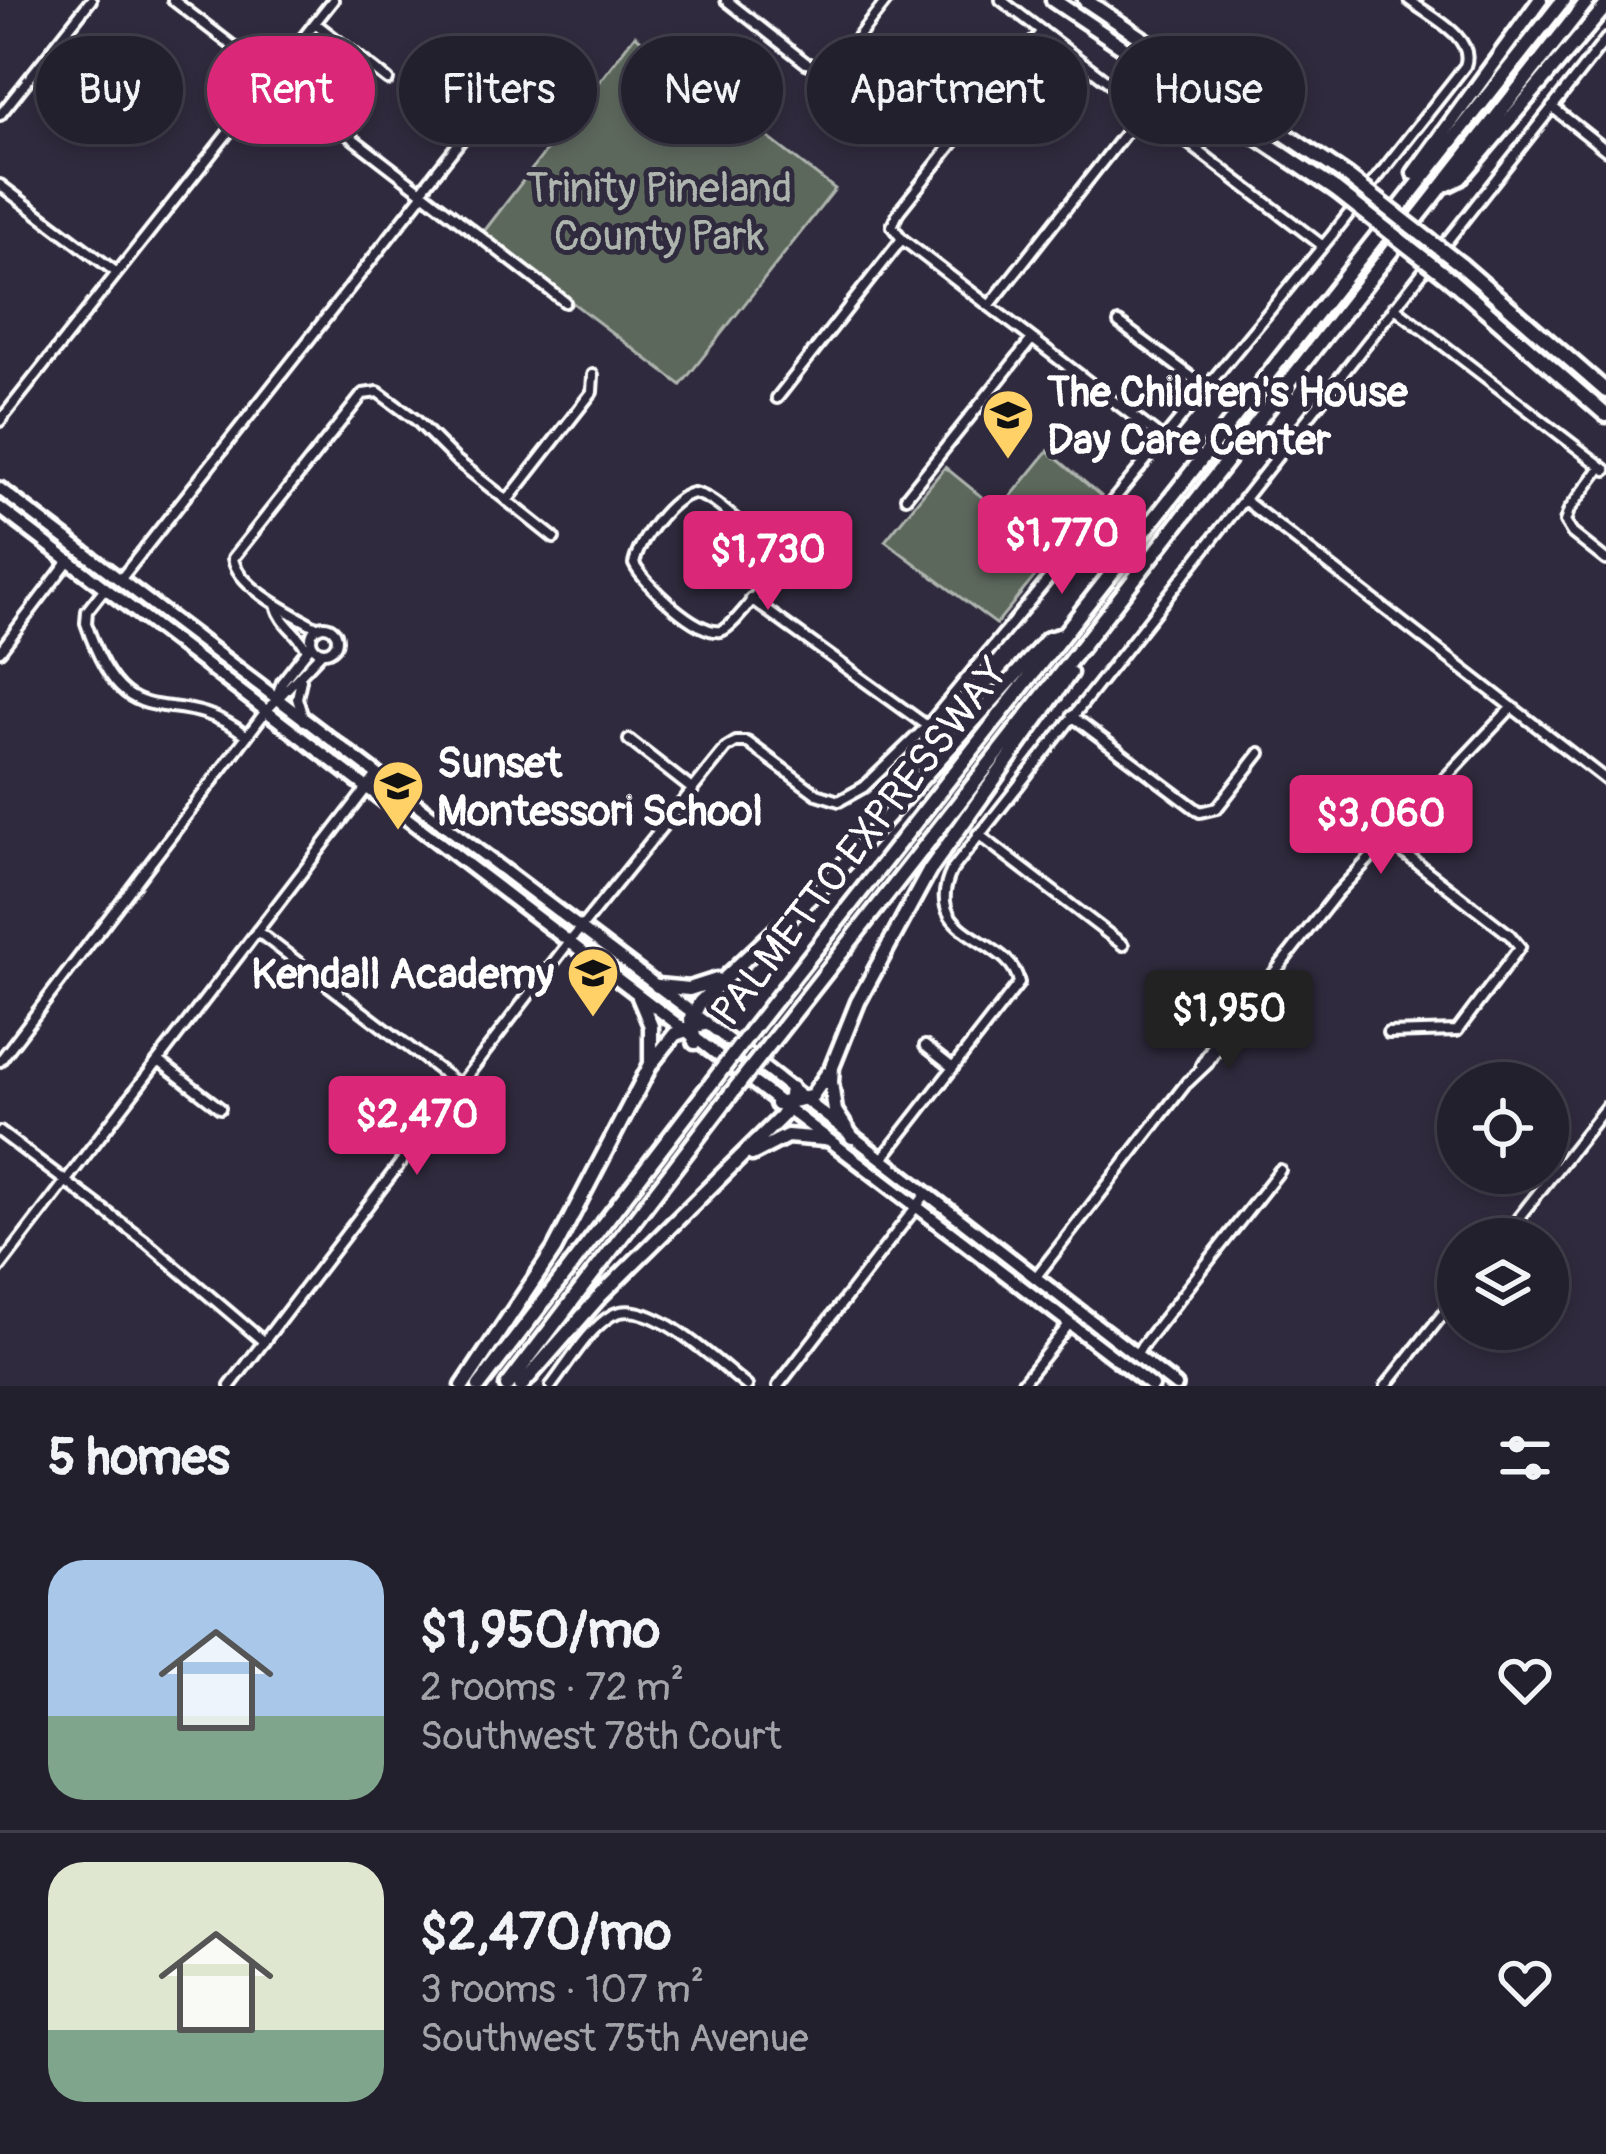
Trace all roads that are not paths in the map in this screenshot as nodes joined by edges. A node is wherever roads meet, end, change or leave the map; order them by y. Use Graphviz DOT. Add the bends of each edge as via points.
graph roads {
  1 [pos="91,0"];
  2 [pos="173,0"];
  3 [pos="333,0"];
  4 [pos="726,0"];
  5 [pos="887,0"];
  6 [pos="1001,0"];
  7 [pos="1053,0"];
  8 [pos="1085,0"];
  9 [pos="1409,0"];
  10 [pos="1540,0"];
  11 [pos="1563,0"];
  12 [pos="1588,0"];
  13 [pos="1606,6"];
  14 [pos="315,23"];
  15 [pos="1042,31"];
  16 [pos="220,36"];
  17 [pos="304,36"];
  18 [pos="1606,39"];
  19 [pos="388,80"];
  20 [pos="1111,84"];
  21 [pos="1552,107"];
  22 [pos="0,115"];
  23 [pos="218,144"];
  24 [pos="360,144"];
  25 [pos="460,144"];
  26 [pos="1116,144"];
  27 [pos="1190,144"];
  28 [pos="1606,150"];
  29 [pos="0,185"];
  30 [pos="1441,188"];
  31 [pos="422,192"];
  32 [pos="1391,214"];
  33 [pos="902,239"];
  34 [pos="1323,246"];
  35 [pos="117,273"];
  36 [pos="565,302"];
  37 [pos="989,306"];
  38 [pos="1394,307"];
  39 [pos="1119,323"];
  40 [pos="1032,338"];
  41 [pos="593,375"];
  42 [pos="1206,388"];
  43 [pos="1606,391"];
  44 [pos="777,398"];
  45 [pos="1606,416"];
  46 [pos="0,422"];
  47 [pos="1164,440"];
  48 [pos="1604,468"];
  49 [pos="0,490"];
  50 [pos="906,497"];
  51 [pos="1243,499"];
  52 [pos="507,500"];
  53 [pos="0,508"];
  54 [pos="554,538"];
  55 [pos="69,560"];
  56 [pos="1606,560"];
  57 [pos="120,580"];
  58 [pos="105,588"];
  59 [pos="132,589"];
  60 [pos="752,599"];
  61 [pos="276,605"];
  62 [pos="291,611"];
  63 [pos="282,622"];
  64 [pos="318,628"];
  65 [pos="1063,635"];
  66 [pos="1084,646"];
  67 [pos="309,647"];
  68 [pos="0,651"];
  69 [pos="322,652"];
  70 [pos="304,673"];
  71 [pos="276,699"];
  72 [pos="1512,707"];
  73 [pos="266,711"];
  74 [pos="1072,716"];
  75 [pos="304,721"];
  76 [pos="927,726"];
  77 [pos="247,736"];
  78 [pos="629,740"];
  79 [pos="1260,754"];
  80 [pos="376,776"];
  81 [pos="1606,780"];
  82 [pos="366,788"];
  83 [pos="693,790"];
  84 [pos="978,834"];
  85 [pos="1387,840"];
  86 [pos="466,844"];
  87 [pos="457,856"];
  88 [pos="257,931"];
  89 [pos="580,931"];
  90 [pos="570,943"];
  91 [pos="1123,945"];
  92 [pos="724,977"];
  93 [pos="657,986"];
  94 [pos="639,997"];
  95 [pos="706,1023"];
  96 [pos="690,1028"];
  97 [pos="1388,1033"];
  98 [pos="925,1046"];
  99 [pos="0,1061"];
  100 [pos="158,1061"];
  101 [pos="651,1064"];
  102 [pos="832,1067"];
  103 [pos="953,1068"];
  104 [pos="460,1086"];
  105 [pos="791,1088"];
  106 [pos="806,1101"];
  107 [pos="784,1106"];
  108 [pos="1606,1107"];
  109 [pos="220,1108"];
  110 [pos="0,1132"];
  111 [pos="852,1137"];
  112 [pos="824,1139"];
  113 [pos="741,1160"];
  114 [pos="881,1160"];
  115 [pos="1280,1170"];
  116 [pos="870,1173"];
  117 [pos="66,1182"];
  118 [pos="926,1194"];
  119 [pos="916,1206"];
  120 [pos="1519,1218"];
  121 [pos="0,1267"];
  122 [pos="1035,1278"];
  123 [pos="1025,1289"];
  124 [pos="1437,1322"];
  125 [pos="1070,1323"];
  126 [pos="264,1342"];
  127 [pos="1135,1355"];
  128 [pos="230,1386"];
  129 [pos="464,1386"];
  130 [pos="479,1386"];
  131 [pos="507,1386"];
  132 [pos="520,1386"];
  133 [pos="551,1386"];
  134 [pos="747,1386"];
  135 [pos="778,1386"];
  136 [pos="1020,1386"];
  137 [pos="1151,1386"];
  138 [pos="1176,1386"];
  139 [pos="1386,1386"];
  1 -- 22 [label="street"];
  2 -- 16 [label="street"];
  3 -- 14 [label="street"];
  4 -- 5 [label="street" via="825,69"];
  6 -- 15 [label="street"];
  7 -- 45 [label="highway, bridge" via="1336,190"];
  8 -- 43 [label="highway, bridge" via="1347,176"];
  9 -- 34 [label="street" via="1469,54"];
  10 -- 32 [label="highway"];
  11 -- 32 [label="highway, PALMETTO EXPRESSWAY"];
  12 -- 30 [label="highway, PALMETTO EXPRESSWAY"];
  13 -- 30 [label="highway" via="1460,178"];
  14 -- 17 [label="street"];
  14 -- 19 [label="street"];
  15 -- 20 [label="street"];
  15 -- 33 [label="street" via="899,211 892,226"];
  18 -- 21 [label="street"];
  21 -- 28 [label="street"];
  21 -- 38 [label="street"];
  23 -- 35 [label="street"];
  24 -- 31 [label="street"];
  25 -- 31 [label="street"];
  26 -- 37 [label="street"];
  27 -- 34 [label="street"];
  29 -- 35 [label="street"];
  30 -- 66 [label="highway, PALMETTO EXPRESSWAY"];
  31 -- 36 [label="street"];
  31 -- 57 [label="street"];
  32 -- 65 [label="highway, PALMETTO EXPRESSWAY"];
  33 -- 37 [label="street"];
  33 -- 44 [label="street"];
  34 -- 42 [label="street"];
  35 -- 46 [label="street"];
  37 -- 40 [label="street"];
  38 -- 48 [label="street"];
  38 -- 51 [label="street"];
  39 -- 42 [label="street"];
  40 -- 47 [label="street"];
  40 -- 50 [label="street"];
  41 -- 52 [label="street" via="592,392"];
  42 -- 47 [label="street"];
  47 -- 76 [label="street"];
  48 -- 56 [label="street" via="1566,525"];
  49 -- 57 [label="main road"];
  51 -- 72 [label="street"];
  51 -- 74 [label="street"];
  52 -- 54 [label="street"];
  52 -- 61 [label="street" via="399,406 378,392 363,394 235,554 237,572"];
  53 -- 55 [label="main road"];
  55 -- 58 [label="main road"];
  55 -- 68 [label="street"];
  57 -- 59 [label="main road"];
  58 -- 59 [label="main road"];
  58 -- 73 [label="main road"];
  58 -- 77 [label="street" via="86,623 117,688 136,701 215,715"];
  59 -- 71 [label="main road"];
  60 -- 60 [label="street" via="771,571 772,552 707,497 686,494 641,546 634,566 710,631 727,628"];
  60 -- 76 [label="street"];
  61 -- 62 [label="street"];
  61 -- 63 [label="street"];
  62 -- 63 [label="street"];
  62 -- 64 [label="street"];
  63 -- 67 [label="street"];
  64 -- 67 [label="street"];
  64 -- 69 [label="street" via="330,627 337,637 333,650"];
  65 -- 92 [label="highway" via="1048,639 836,873"];
  65 -- 130 [label="highway, PALMETTO EXPRESSWAY, bridge"];
  66 -- 102 [label="highway" via="929,871"];
  66 -- 131 [label="highway, PALMETTO EXPRESSWAY, bridge"];
  67 -- 69 [label="street"];
  67 -- 71 [label="street"];
  69 -- 70 [label="street"];
  70 -- 71 [label="street"];
  70 -- 75 [label="street" via="296,695"];
  71 -- 73 [label="street"];
  71 -- 75 [label="main road"];
  72 -- 81 [label="street"];
  72 -- 85 [label="street"];
  73 -- 77 [label="street"];
  73 -- 82 [label="main road"];
  74 -- 79 [label="street" via="1189,807 1209,812"];
  74 -- 84 [label="street"];
  75 -- 80 [label="main road"];
  76 -- 83 [label="street" via="839,801 747,742 729,746"];
  77 -- 99 [label="street"];
  78 -- 83 [label="street"];
  80 -- 82 [label="street"];
  80 -- 86 [label="main road"];
  82 -- 87 [label="main road"];
  82 -- 88 [label="street"];
  83 -- 89 [label="street"];
  84 -- 91 [label="street"];
  84 -- 103 [label="street" via="947,879 948,913 1019,978"];
  85 -- 97 [label="street" via="1520,947 1457,1030"];
  85 -- 122 [label="street" via="1218,1038"];
  86 -- 87 [label="main road"];
  86 -- 89 [label="main road"];
  87 -- 90 [label="main road"];
  88 -- 100 [label="street"];
  88 -- 104 [label="street"];
  89 -- 90 [label="street"];
  89 -- 93 [label="main road"];
  90 -- 94 [label="main road"];
  90 -- 104 [label="street"];
  92 -- 93 [label="highway" via="695,988"];
  92 -- 96 [label="highway"];
  93 -- 96 [label="main road"];
  94 -- 96 [label="main road"];
  94 -- 101 [label="highway" via="652,1026"];
  95 -- 96 [label="highway"];
  95 -- 105 [label="main road"];
  96 -- 101 [label="highway" via="669,1039"];
  96 -- 107 [label="main road"];
  98 -- 103 [label="street"];
  100 -- 109 [label="street"];
  100 -- 117 [label="street"];
  101 -- 129 [label="highway" via="554,1250"];
  102 -- 106 [label="highway"];
  102 -- 111 [label="highway" via="833,1106"];
  103 -- 114 [label="street"];
  104 -- 126 [label="street"];
  105 -- 106 [label="main road"];
  105 -- 107 [label="highway"];
  106 -- 107 [label="highway"];
  106 -- 111 [label="main road"];
  107 -- 112 [label="main road"];
  107 -- 113 [label="highway"];
  108 -- 120 [label="street"];
  110 -- 117 [label="street"];
  111 -- 114 [label="main road"];
  112 -- 113 [label="highway" via="781,1138"];
  112 -- 116 [label="main road"];
  113 -- 132 [label="highway"];
  114 -- 116 [label="main road"];
  114 -- 118 [label="main road"];
  115 -- 127 [label="street"];
  116 -- 119 [label="main road"];
  117 -- 121 [label="street"];
  117 -- 126 [label="street"];
  118 -- 119 [label="street"];
  118 -- 122 [label="main road"];
  119 -- 123 [label="main road"];
  119 -- 135 [label="street"];
  122 -- 123 [label="main road"];
  122 -- 127 [label="main road"];
  123 -- 125 [label="main road"];
  124 -- 139 [label="street"];
  125 -- 136 [label="street"];
  125 -- 137 [label="main road"];
  126 -- 128 [label="street"];
  127 -- 138 [label="main road"];
  133 -- 134 [label="street" via="596,1329 616,1313 638,1310"];
}
